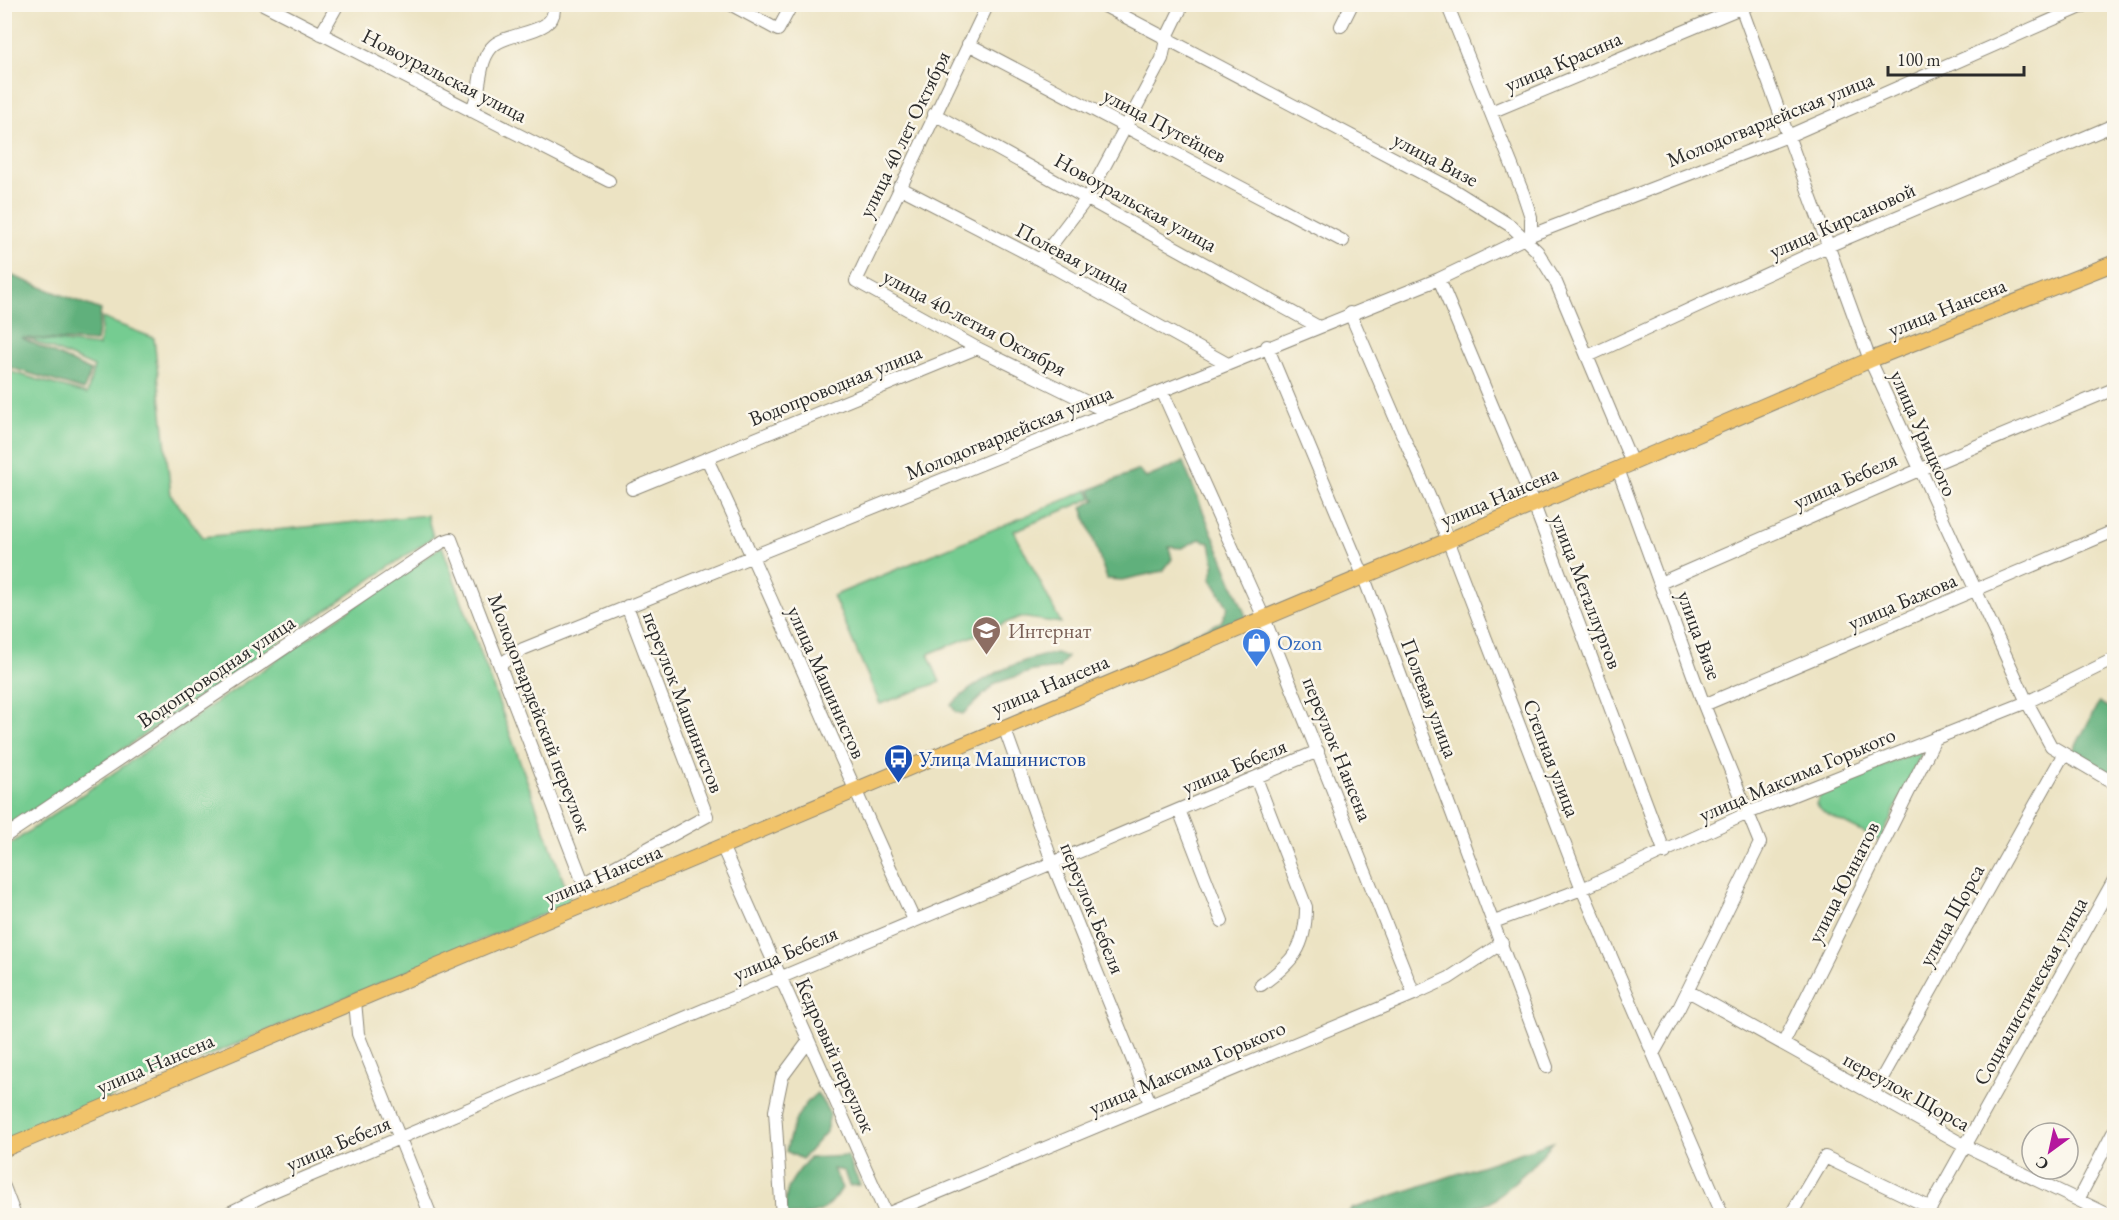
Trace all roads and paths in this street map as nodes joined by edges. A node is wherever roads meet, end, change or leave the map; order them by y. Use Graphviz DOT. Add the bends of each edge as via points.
graph roads {
  1 [pos="263,4"];
  2 [pos="338,4"];
  3 [pos="553,4"];
  4 [pos="730,4"];
  5 [pos="792,4"];
  6 [pos="988,4"];
  7 [pos="1101,4"];
  8 [pos="1183,4"];
  9 [pos="1352,4"];
  10 [pos="1447,4"];
  11 [pos="2088,4"];
  12 [pos="1744,6"];
  13 [pos="1341,26"];
  14 [pos="321,34"];
  15 [pos="1166,39"];
  16 [pos="968,44"];
  17 [pos="471,111"];
  18 [pos="1491,112"];
  19 [pos="934,114"];
  20 [pos="2115,125"];
  21 [pos="1126,126"];
  22 [pos="1788,136"];
  23 [pos="609,181"];
  24 [pos="899,187"];
  25 [pos="1088,197"];
  26 [pos="1528,236"];
  27 [pos="1342,241"];
  28 [pos="1828,246"];
  29 [pos="1040,260"];
  30 [pos="2115,262"];
  31 [pos="1439,279"];
  32 [pos="856,281"];
  33 [pos="1350,313"];
  34 [pos="1317,326"];
  35 [pos="1267,346"];
  36 [pos="977,348"];
  37 [pos="1588,356"];
  38 [pos="1870,360"];
  39 [pos="1226,363"];
  40 [pos="2115,389"];
  41 [pos="1162,391"];
  42 [pos="1109,413"];
  43 [pos="707,459"];
  44 [pos="1625,466"];
  45 [pos="1919,470"];
  46 [pos="632,489"];
  47 [pos="1534,505"];
  48 [pos="2115,531"];
  49 [pos="451,539"];
  50 [pos="1448,540"];
  51 [pos="752,554"];
  52 [pos="1363,575"];
  53 [pos="1660,583"];
  54 [pos="1974,592"];
  55 [pos="627,606"];
  56 [pos="1264,618"];
  57 [pos="2115,659"];
  58 [pos="501,664"];
  59 [pos="2027,702"];
  60 [pos="1704,705"];
  61 [pos="1004,727"];
  62 [pos="1936,737"];
  63 [pos="1318,752"];
  64 [pos="2063,755"];
  65 [pos="1256,778"];
  66 [pos="2115,783"];
  67 [pos="854,792"];
  68 [pos="1179,810"];
  69 [pos="1748,813"];
  70 [pos="4,837"];
  71 [pos="722,846"];
  72 [pos="1665,853"];
  73 [pos="1053,864"];
  74 [pos="2115,880"];
  75 [pos="585,883"];
  76 [pos="1582,889"];
  77 [pos="591,903"];
  78 [pos="914,920"];
  79 [pos="1222,921"];
  80 [pos="1494,922"];
  81 [pos="1502,943"];
  82 [pos="779,976"];
  83 [pos="1261,985"];
  84 [pos="1688,991"];
  85 [pos="1414,994"];
  86 [pos="355,1001"];
  87 [pos="808,1042"];
  88 [pos="1783,1044"];
  89 [pos="1654,1052"];
  90 [pos="1548,1067"];
  91 [pos="1872,1094"];
  92 [pos="1150,1103"];
  93 [pos="2115,1131"];
  94 [pos="400,1138"];
  95 [pos="1966,1146"];
  96 [pos="4,1149"];
  97 [pos="4,1187"];
  98 [pos="2079,1198"];
  99 [pos="1928,1212"];
  100 [pos="15,1215"];
  101 [pos="224,1215"];
  102 [pos="431,1215"];
  103 [pos="782,1215"];
  104 [pos="884,1215"];
  105 [pos="1723,1215"];
  106 [pos="1790,1215"];
  107 [pos="2112,1215"];
  1 -- 14 [label="street, Новоуральская улица"];
  2 -- 14 [label="street"];
  3 -- 17 [label="street" via="552,18 544,27 514,34 494,45 485,59"];
  4 -- 5 [label="street" via="778,30"];
  6 -- 16 [label="street, улица 40 лет Октября"];
  7 -- 15 [label="street, улица Визе"];
  8 -- 15 [label="street"];
  9 -- 13 [label="street"];
  10 -- 18 [label="street"];
  11 -- 22 [label="street, Молодогвардейская улица"];
  12 -- 18 [label="street, улица Красина"];
  12 -- 22 [label="street, улица Урицкого"];
  14 -- 17 [label="street, Новоуральская улица"];
  15 -- 21 [label="street" via="1162,60"];
  15 -- 26 [label="street, улица Визе" via="1452,189"];
  16 -- 19 [label="street, улица 40 лет Октября"];
  16 -- 21 [label="street, улица Путейцев"];
  17 -- 23 [label="street, Новоуральская улица"];
  18 -- 26 [label="street" via="1531,217"];
  19 -- 24 [label="street, улица 40 лет Октября"];
  19 -- 25 [label="street, Новоуральская улица"];
  20 -- 28 [label="street, улица Кирсановой"];
  21 -- 25 [label="street"];
  21 -- 27 [label="street, улица Путейцев"];
  22 -- 26 [label="street, Молодогвардейская улица"];
  22 -- 28 [label="street, улица Урицкого"];
  24 -- 29 [label="street, Полевая улица"];
  24 -- 32 [label="street, улица 40 лет Октября"];
  25 -- 29 [label="street"];
  25 -- 34 [label="street, Новоуральская улица"];
  26 -- 31 [label="street, Молодогвардейская улица"];
  26 -- 37 [label="street, улица Визе" via="1556,280"];
  28 -- 37 [label="street, улица Кирсановой"];
  28 -- 38 [label="street, улица Урицкого"];
  29 -- 39 [label="street, Полевая улица"];
  30 -- 38 [label="main road, улица Нансена"];
  31 -- 33 [label="street, Молодогвардейская улица"];
  31 -- 47 [label="street, улица Металлургов"];
  32 -- 36 [label="street, улица 40-летия Октября"];
  33 -- 34 [label="street, Молодогвардейская улица"];
  33 -- 50 [label="street, Степная улица"];
  34 -- 35 [label="street, Молодогвардейская улица"];
  35 -- 39 [label="street, Молодогвардейская улица"];
  35 -- 52 [label="street, Полевая улица"];
  36 -- 42 [label="street, улица 40-летия Октября"];
  36 -- 43 [label="street, Водопроводная улица"];
  37 -- 44 [label="street, улица Визе"];
  38 -- 44 [label="main road, улица Нансена"];
  38 -- 45 [label="street, улица Урицкого"];
  39 -- 41 [label="street, Молодогвардейская улица"];
  40 -- 45 [label="street, улица Бебеля"];
  41 -- 42 [label="street, Молодогвардейская улица"];
  41 -- 56 [label="street, переулок Нансена"];
  42 -- 51 [label="street, Молодогвардейская улица"];
  43 -- 46 [label="street, Водопроводная улица"];
  43 -- 51 [label="street, улица Машинистов"];
  44 -- 47 [label="main road, улица Нансена"];
  44 -- 53 [label="street, улица Визе"];
  45 -- 53 [label="street, улица Бебеля"];
  45 -- 54 [label="street, улица Урицкого"];
  47 -- 50 [label="main road, улица Нансена"];
  47 -- 72 [label="street, улица Металлургов"];
  48 -- 54 [label="street, улица Бажова"];
  49 -- 58 [label="street, Молодогвардейский переулок"];
  49 -- 70 [label="street, Водопроводная улица"];
  50 -- 52 [label="main road, улица Нансена"];
  50 -- 76 [label="street, Степная улица"];
  51 -- 55 [label="street, Молодогвардейская улица"];
  51 -- 67 [label="street, улица Машинистов"];
  52 -- 56 [label="main road, улица Нансена"];
  52 -- 80 [label="street, Полевая улица"];
  53 -- 60 [label="street, улица Визе"];
  54 -- 59 [label="street, улица Урицкого"];
  54 -- 60 [label="street, улица Бажова"];
  55 -- 58 [label="street, Молодогвардейская улица" via="523,649"];
  55 -- 75 [label="street, переулок Машинистов" via="707,816"];
  56 -- 61 [label="main road, улица Нансена"];
  56 -- 63 [label="street, переулок Нансена"];
  57 -- 59 [label="street, улица Максима Горького"];
  58 -- 75 [label="street, Молодогвардейский переулок"];
  59 -- 62 [label="street, улица Максима Горького"];
  59 -- 64 [label="street, улица Урицкого" via="2051,746"];
  60 -- 69 [label="street, улица Визе"];
  61 -- 67 [label="main road, улица Нансена"];
  61 -- 73 [label="street, переулок Бебеля"];
  62 -- 69 [label="street, улица Максима Горького"];
  62 -- 88 [label="street, улица Юннатов"];
  63 -- 65 [label="street, улица Бебеля"];
  63 -- 85 [label="street, переулок Нансена"];
  64 -- 66 [label="street"];
  64 -- 91 [label="street, улица Щорса"];
  65 -- 68 [label="street, улица Бебеля"];
  65 -- 83 [label="street" via="1306,907 1300,948 1285,968"];
  67 -- 71 [label="main road, улица Нансена"];
  67 -- 78 [label="street, улица Машинистов"];
  68 -- 73 [label="street, улица Бебеля"];
  68 -- 79 [label="street"];
  69 -- 72 [label="street, улица Максима Горького"];
  69 -- 84 [label="street, улица Визе" via="1760,843"];
  71 -- 77 [label="main road, улица Нансена"];
  71 -- 82 [label="street, Кедровый переулок"];
  72 -- 76 [label="street, улица Максима Горького"];
  73 -- 78 [label="street, улица Бебеля"];
  73 -- 92 [label="street, переулок Бебеля"];
  74 -- 95 [label="street, Социалистическая улица"];
  75 -- 77 [label="street, Молодогвардейский переулок"];
  76 -- 80 [label="street, улица Максима Горького"];
  76 -- 89 [label="street, Степная улица"];
  77 -- 86 [label="main road, улица Нансена"];
  78 -- 82 [label="street, улица Бебеля"];
  80 -- 81 [label="street, Полевая улица"];
  81 -- 85 [label="street, улица Максима Горького" via="1449,978"];
  81 -- 90 [label="street, Полевая улица"];
  82 -- 87 [label="street, Кедровый переулок"];
  82 -- 94 [label="street, улица Бебеля"];
  84 -- 88 [label="street, переулок Щорса"];
  84 -- 89 [label="street, улица Визе"];
  85 -- 92 [label="street, улица Максима Горького"];
  86 -- 94 [label="street" via="358,1034"];
  86 -- 96 [label="main road, улица Нансена"];
  87 -- 103 [label="street" via="782,1077 775,1111"];
  87 -- 104 [label="street, Кедровый переулок"];
  88 -- 91 [label="street, переулок Щорса"];
  89 -- 105 [label="street, Степная улица"];
  91 -- 95 [label="street, переулок Щорса"];
  92 -- 104 [label="street, улица Максима Горького"];
  93 -- 98 [label="street"];
  94 -- 101 [label="street, улица Бебеля"];
  94 -- 102 [label="street"];
  95 -- 98 [label="street, переулок Щорса"];
  95 -- 99 [label="street, Социалистическая улица"];
  97 -- 100 [label="street"];
  98 -- 107 [label="street, переулок Щорса"];
  99 -- 106 [label="street" via="1825,1157"];
}
